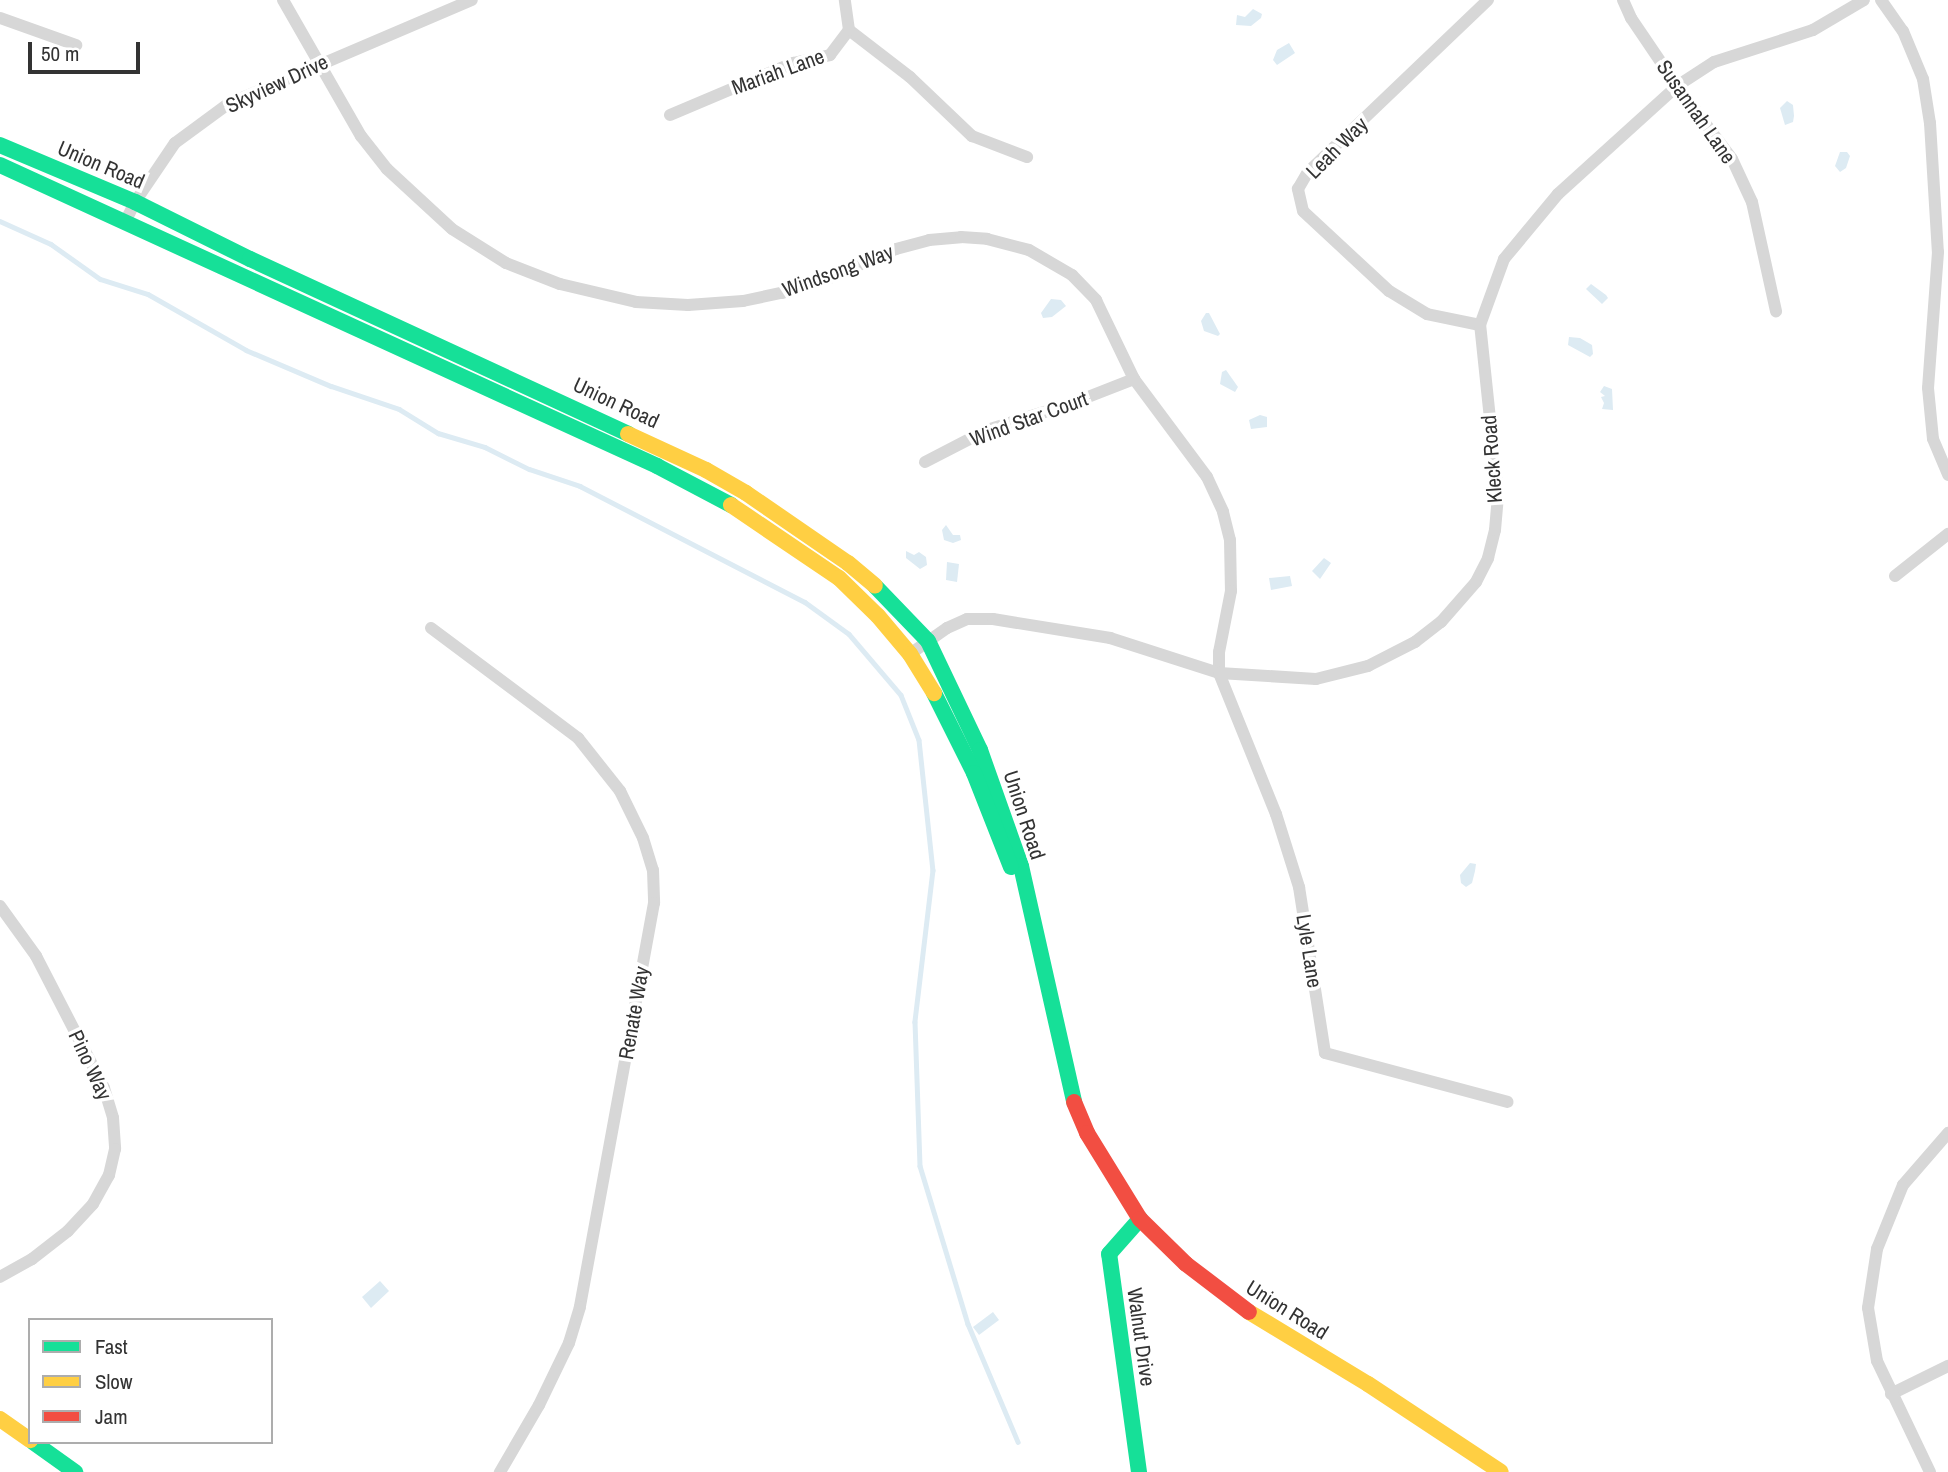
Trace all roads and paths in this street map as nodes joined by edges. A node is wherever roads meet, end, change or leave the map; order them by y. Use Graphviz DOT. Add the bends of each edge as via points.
graph roads {
  1 [pos="283,0"];
  2 [pos="472,0"];
  3 [pos="845,0"];
  4 [pos="1488,0"];
  5 [pos="1623,0"];
  6 [pos="1864,0"];
  7 [pos="1881,0"];
  8 [pos="0,18"];
  9 [pos="849,30"];
  10 [pos="76,45"];
  11 [pos="319,64"];
  12 [pos="1677,86"];
  13 [pos="670,115"];
  14 [pos="0,145"];
  15 [pos="1027,157"];
  16 [pos="0,166"];
  17 [pos="135,202"];
  18 [pos="125,222"];
  19 [pos="1776,311"];
  20 [pos="1480,325"];
  21 [pos="1134,379"];
  22 [pos="925,462"];
  23 [pos="1948,475"];
  24 [pos="1948,534"];
  25 [pos="1895,576"];
  26 [pos="431,628"];
  27 [pos="928,641"];
  28 [pos="910,654"];
  29 [pos="1219,673"];
  30 [pos="1025,898"];
  31 [pos="0,906"];
  32 [pos="1508,1102"];
  33 [pos="1948,1133"];
  34 [pos="1140,1219"];
  35 [pos="0,1277"];
  36 [pos="1948,1366"];
  37 [pos="1891,1394"];
  38 [pos="0,1419"];
  39 [pos="28,1439"];
  40 [pos="35,1444"];
  41 [pos="75,1472"];
  42 [pos="500,1472"];
  43 [pos="1139,1472"];
  44 [pos="1501,1472"];
  45 [pos="1930,1472"];
  1 -- 11 [label="street, Windsong Way"];
  2 -- 11 [label="street, Skyview Drive"];
  3 -- 9 [label="street"];
  4 -- 20 [label="street, Leah Way" via="1308,172 1298,189 1303,211 1390,291 1427,314"];
  5 -- 12 [label="street, Susannah Lane"];
  6 -- 12 [label="street, Kleck Road" via="1813,30 1714,62"];
  7 -- 23 [label="street" via="1903,31 1923,79 1930,123 1938,252 1928,388 1933,439"];
  8 -- 10 [label="street"];
  9 -- 13 [label="street, Mariah Lane" via="830,55 793,63"];
  9 -- 15 [label="street" via="910,77 972,136"];
  11 -- 17 [label="street, Skyview Drive" via="228,104 202,121 176,143"];
  11 -- 21 [label="street, Windsong Way" via="361,136 420,202 452,229 506,262 560,285 636,302 743,301 827,279 929,240 987,239 1029,250 1072,275 1096,300"];
  12 -- 19 [label="street, Susannah Lane" via="1732,159 1752,202"];
  12 -- 20 [label="street, Kleck Road" via="1558,194 1504,259"];
  14 -- 17 [label="main road, Union Road"];
  16 -- 18 [label="main road, Union Road"];
  17 -- 18 [label="street, Skyview Drive"];
  17 -- 27 [label="main road, Union Road" via="706,470 848,563 892,601"];
  18 -- 28 [label="main road, Union Road" via="712,493 839,579 878,615"];
  20 -- 29 [label="street, Kleck Road" via="1498,495 1488,558 1476,582 1433,629 1368,666 1316,679"];
  21 -- 22 [label="street, Wind Star Court" via="987,430"];
  21 -- 29 [label="street, Windsong Way" via="1207,477 1223,512 1230,540 1231,591"];
  24 -- 25 [label="street"];
  26 -- 42 [label="street, Renate Way" via="578,738 620,791 653,870 654,903 580,1307 569,1343 539,1405"];
  27 -- 28 [label="street, Kleck Road"];
  27 -- 29 [label="street, Kleck Road" via="967,619 993,619 1110,638"];
  27 -- 30 [label="main road, Union Road" via="994,787 1021,866"];
  28 -- 30 [label="main road, Union Road" via="974,773"];
  29 -- 32 [label="street, Lyle Lane" via="1276,814 1299,887 1325,1053"];
  30 -- 34 [label="main road, Union Road" via="1069,1091 1087,1133"];
  31 -- 35 [label="street, Pino Way" via="36,956 104,1088 113,1118 115,1149 109,1175 93,1204 32,1259"];
  33 -- 37 [label="street" via="1903,1185 1877,1249 1868,1308 1877,1361"];
  34 -- 43 [label="main road, Walnut Drive" via="1109,1254"];
  34 -- 44 [label="main road, Union Road" via="1185,1265 1262,1322 1368,1384"];
  36 -- 37 [label="street"];
  37 -- 45 [label="street"];
  38 -- 39 [label="main road"];
  40 -- 41 [label="main road"];
}
